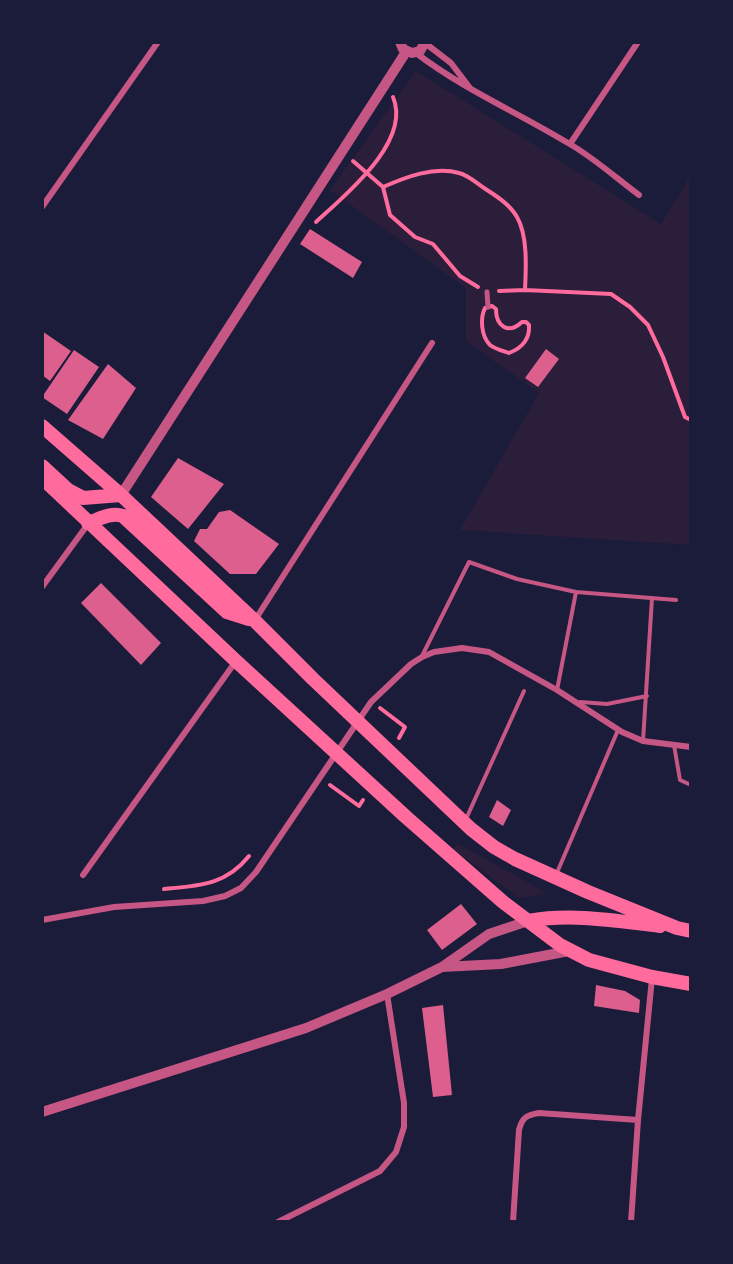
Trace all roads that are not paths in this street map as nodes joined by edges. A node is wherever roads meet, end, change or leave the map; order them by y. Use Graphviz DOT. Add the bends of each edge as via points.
graph roads {
  1 [pos="158,42"];
  2 [pos="425,42"];
  3 [pos="638,42"];
  4 [pos="407,49"];
  5 [pos="472,91"];
  6 [pos="570,144"];
  7 [pos="639,195"];
  8 [pos="42,207"];
  9 [pos="487,292"];
  10 [pos="489,307"];
  11 [pos="432,343"];
  12 [pos="42,426"];
  13 [pos="42,465"];
  14 [pos="42,478"];
  15 [pos="121,495"];
  16 [pos="88,523"];
  17 [pos="42,587"];
  18 [pos="576,592"];
  19 [pos="652,598"];
  20 [pos="676,600"];
  21 [pos="254,620"];
  22 [pos="422,657"];
  23 [pos="236,661"];
  24 [pos="557,690"];
  25 [pos="524,691"];
  26 [pos="647,696"];
  27 [pos="572,700"];
  28 [pos="357,722"];
  29 [pos="619,730"];
  30 [pos="643,741"];
  31 [pos="674,746"];
  32 [pos="691,747"];
  33 [pos="337,753"];
  34 [pos="691,785"];
  35 [pos="464,823"];
  36 [pos="83,875"];
  37 [pos="555,878"];
  38 [pos="42,920"];
  39 [pos="528,921"];
  40 [pos="684,929"];
  41 [pos="569,951"];
  42 [pos="442,967"];
  43 [pos="652,977"];
  44 [pos="691,984"];
  45 [pos="387,994"];
  46 [pos="42,1112"];
  47 [pos="638,1120"];
  48 [pos="278,1222"];
  49 [pos="513,1222"];
  50 [pos="631,1222"];
  1 -- 8 [label="street"];
  2 -- 4 [label="street" via="420,51"];
  2 -- 5 [label="street" via="451,63"];
  3 -- 6 [label="street"];
  4 -- 5 [label="street"];
  4 -- 15 [label="street"];
  5 -- 6 [label="street"];
  6 -- 7 [label="street"];
  9 -- 10 [label="street"];
  11 -- 21 [label="street"];
  12 -- 15 [label="main road"];
  13 -- 15 [label="main road" via="82,498"];
  14 -- 16 [label="main road"];
  15 -- 21 [label="main road"];
  16 -- 17 [label="street"];
  16 -- 21 [label="main road" via="108,515 123,516 227,612"];
  16 -- 23 [label="main road"];
  18 -- 19 [label="lane"];
  18 -- 22 [label="lane" via="517,579 469,562"];
  18 -- 24 [label="lane"];
  19 -- 20 [label="lane"];
  19 -- 26 [label="lane"];
  21 -- 28 [label="main road"];
  22 -- 24 [label="street" via="449,648 475,649 501,658"];
  22 -- 28 [label="street" via="371,702"];
  23 -- 33 [label="main road"];
  23 -- 36 [label="street"];
  24 -- 27 [label="street"];
  25 -- 35 [label="lane"];
  26 -- 27 [label="lane" via="607,704"];
  26 -- 30 [label="lane"];
  27 -- 29 [label="street"];
  28 -- 33 [label="street"];
  28 -- 35 [label="main road"];
  29 -- 30 [label="street"];
  29 -- 37 [label="lane"];
  30 -- 31 [label="street"];
  31 -- 32 [label="street"];
  31 -- 34 [label="lane" via="680,780"];
  33 -- 38 [label="street" via="241,888 203,902 114,907"];
  33 -- 39 [label="main road" via="483,886"];
  35 -- 37 [label="main road" via="494,847"];
  37 -- 40 [label="main road"];
  39 -- 40 [label="main road" via="583,917"];
  39 -- 41 [label="main road"];
  39 -- 42 [label="street" via="489,934"];
  41 -- 42 [label="street" via="501,964"];
  41 -- 43 [label="main road"];
  42 -- 45 [label="street"];
  43 -- 44 [label="main road"];
  43 -- 47 [label="street"];
  45 -- 46 [label="street" via="306,1028"];
  45 -- 48 [label="street" via="404,1104 404,1127 396,1152 380,1171"];
  47 -- 49 [label="street" via="528,1114 519,1130"];
  47 -- 50 [label="street"];
}
